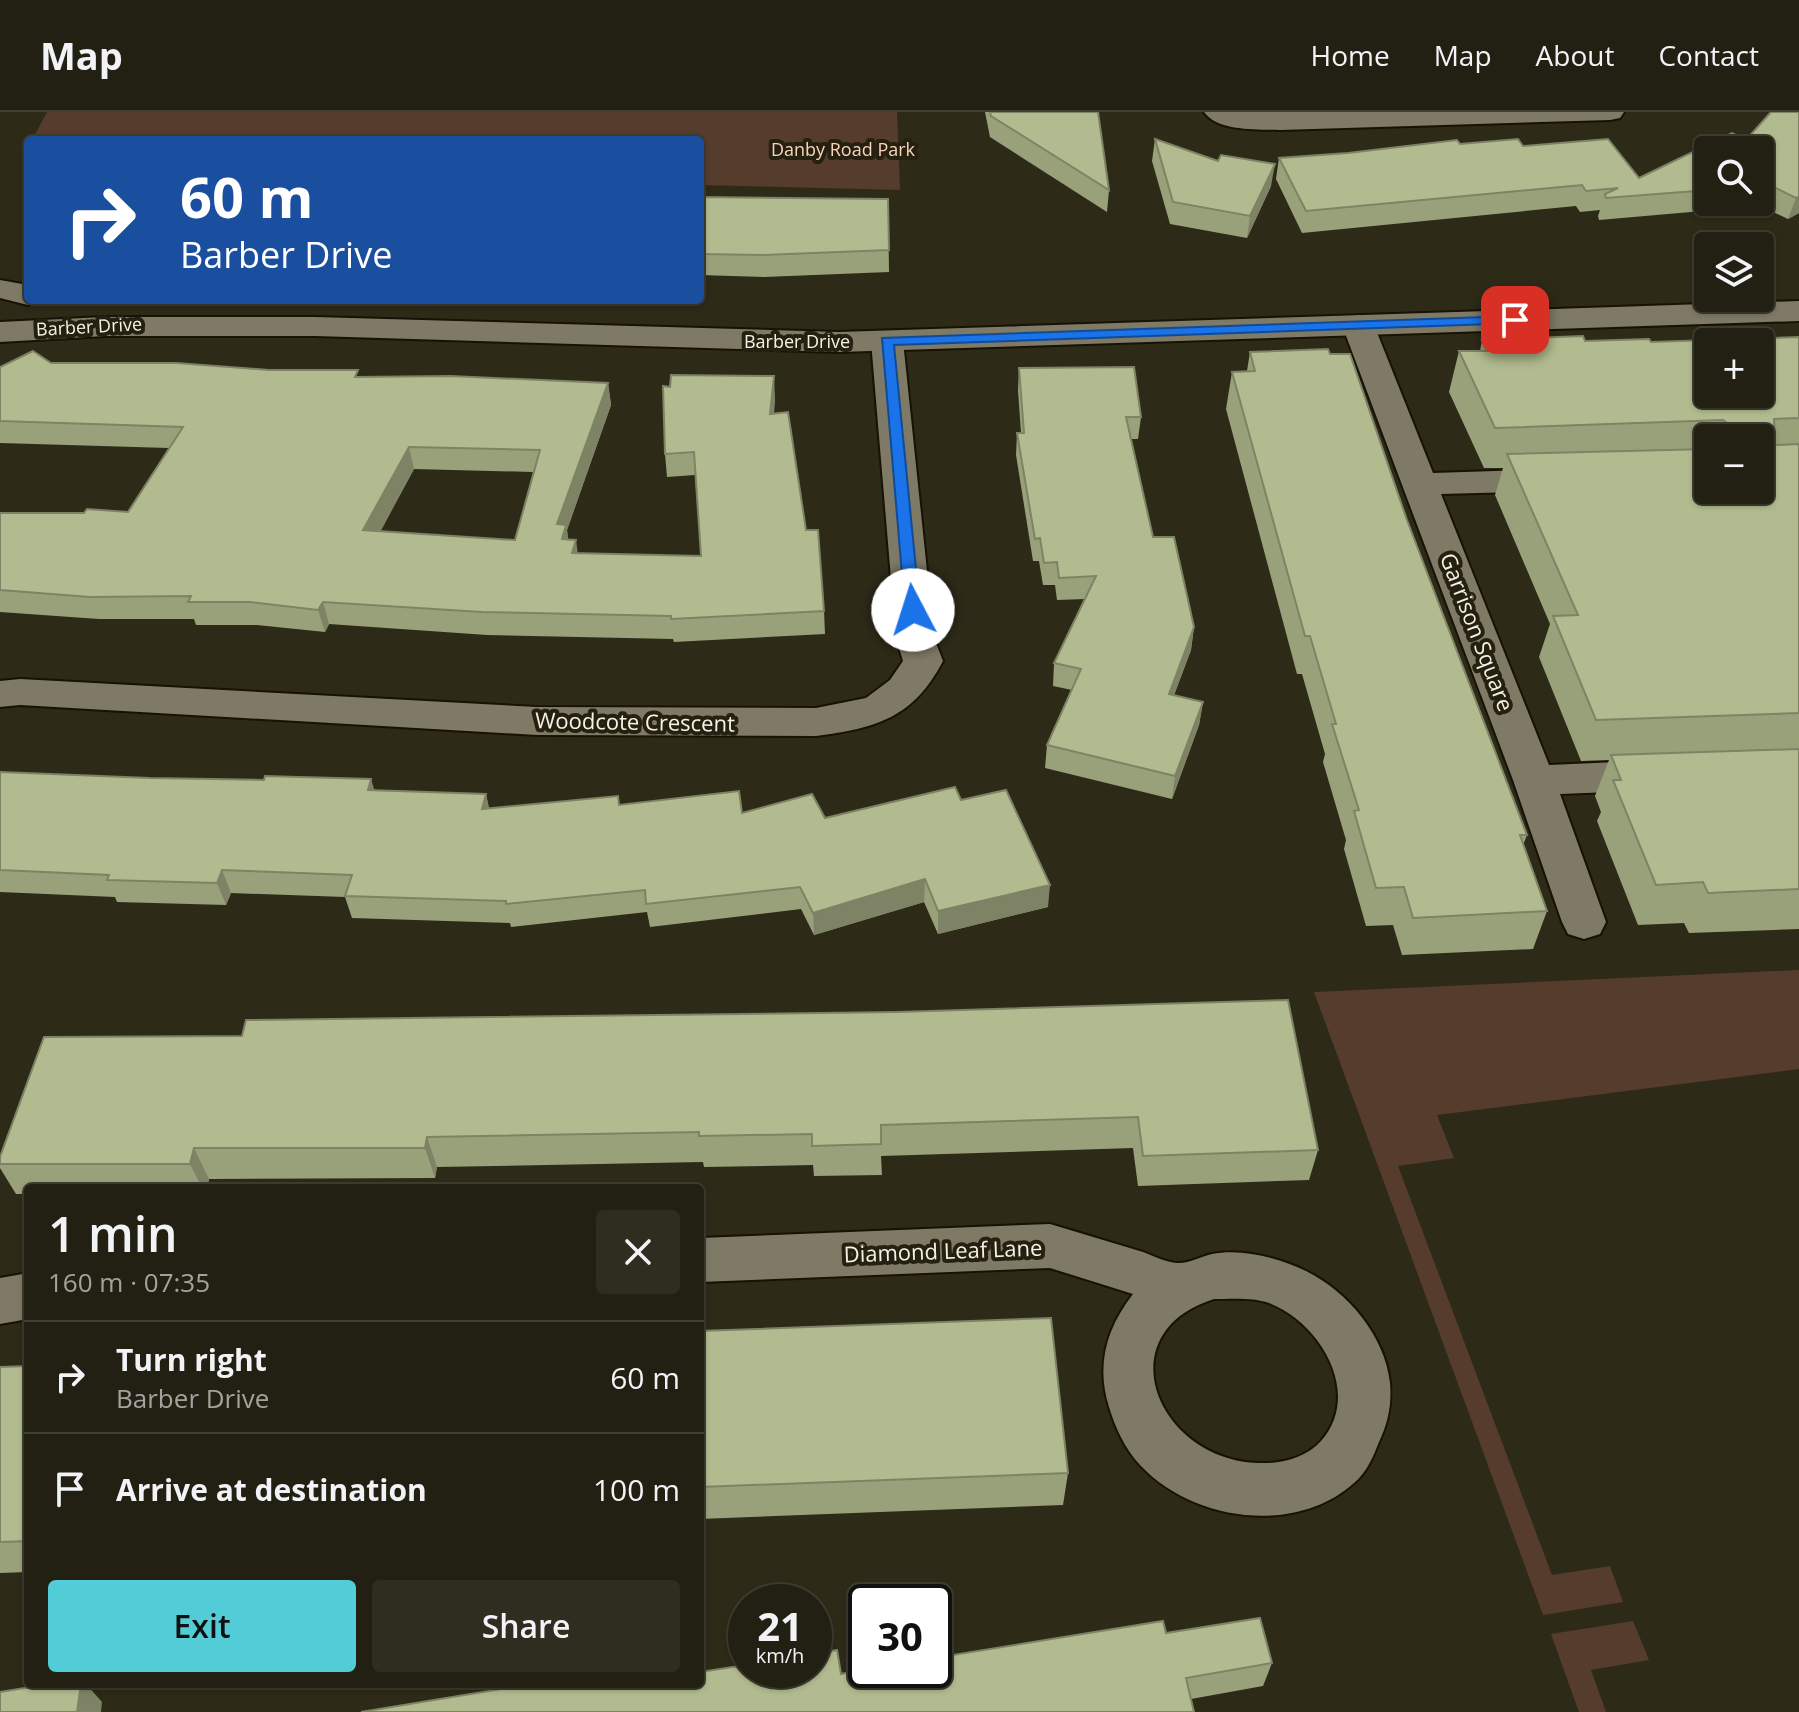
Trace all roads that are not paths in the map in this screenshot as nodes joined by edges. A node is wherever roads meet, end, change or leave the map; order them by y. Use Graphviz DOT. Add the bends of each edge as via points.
graph roads {
  1 [pos="1218,112"];
  2 [pos="1610,112"];
  3 [pos="0,289"];
  4 [pos="24,294"];
  5 [pos="72,304"];
  6 [pos="1799,311"];
  7 [pos="179,323"];
  8 [pos="1358,325"];
  9 [pos="0,332"];
  10 [pos="887,341"];
  11 [pos="1597,478"];
  12 [pos="1420,484"];
  13 [pos="0,694"];
  14 [pos="1693,774"];
  15 [pos="1534,780"];
  16 [pos="1584,922"];
  17 [pos="704,1260"];
  18 [pos="1179,1286"];
  19 [pos="24,1297"];
  20 [pos="0,1301"];
  1 -- 2 [label="street" via="1236,119 1280,122"];
  3 -- 4 [label="street, Barber Drive"];
  5 -- 7 [label="street, Barber Drive"];
  6 -- 8 [label="street, Barber Drive"];
  7 -- 9 [label="street, Barber Drive"];
  7 -- 10 [label="street, Barber Drive" via="697,342"];
  8 -- 10 [label="street, Barber Drive"];
  8 -- 12 [label="street, Garrison Square"];
  10 -- 13 [label="street, Woodcote Crescent" via="915,638 923,661 914,682 881,708 849,719 816,722 569,722"];
  11 -- 12 [label="street"];
  12 -- 15 [label="street, Garrison Square"];
  14 -- 15 [label="street"];
  15 -- 16 [label="street, Garrison Square"];
  17 -- 18 [label="street, Diamond Leaf Lane" via="1050,1246"];
  18 -- 18 [label="street" via="1145,1317 1133,1337 1126,1370 1133,1406 1152,1441 1182,1468 1220,1486 1261,1492 1301,1485 1333,1467 1355,1438 1365,1405 1362,1369 1346,1335 1321,1307 1288,1287 1251,1276 1214,1276"];
  19 -- 20 [label="street"];
}
